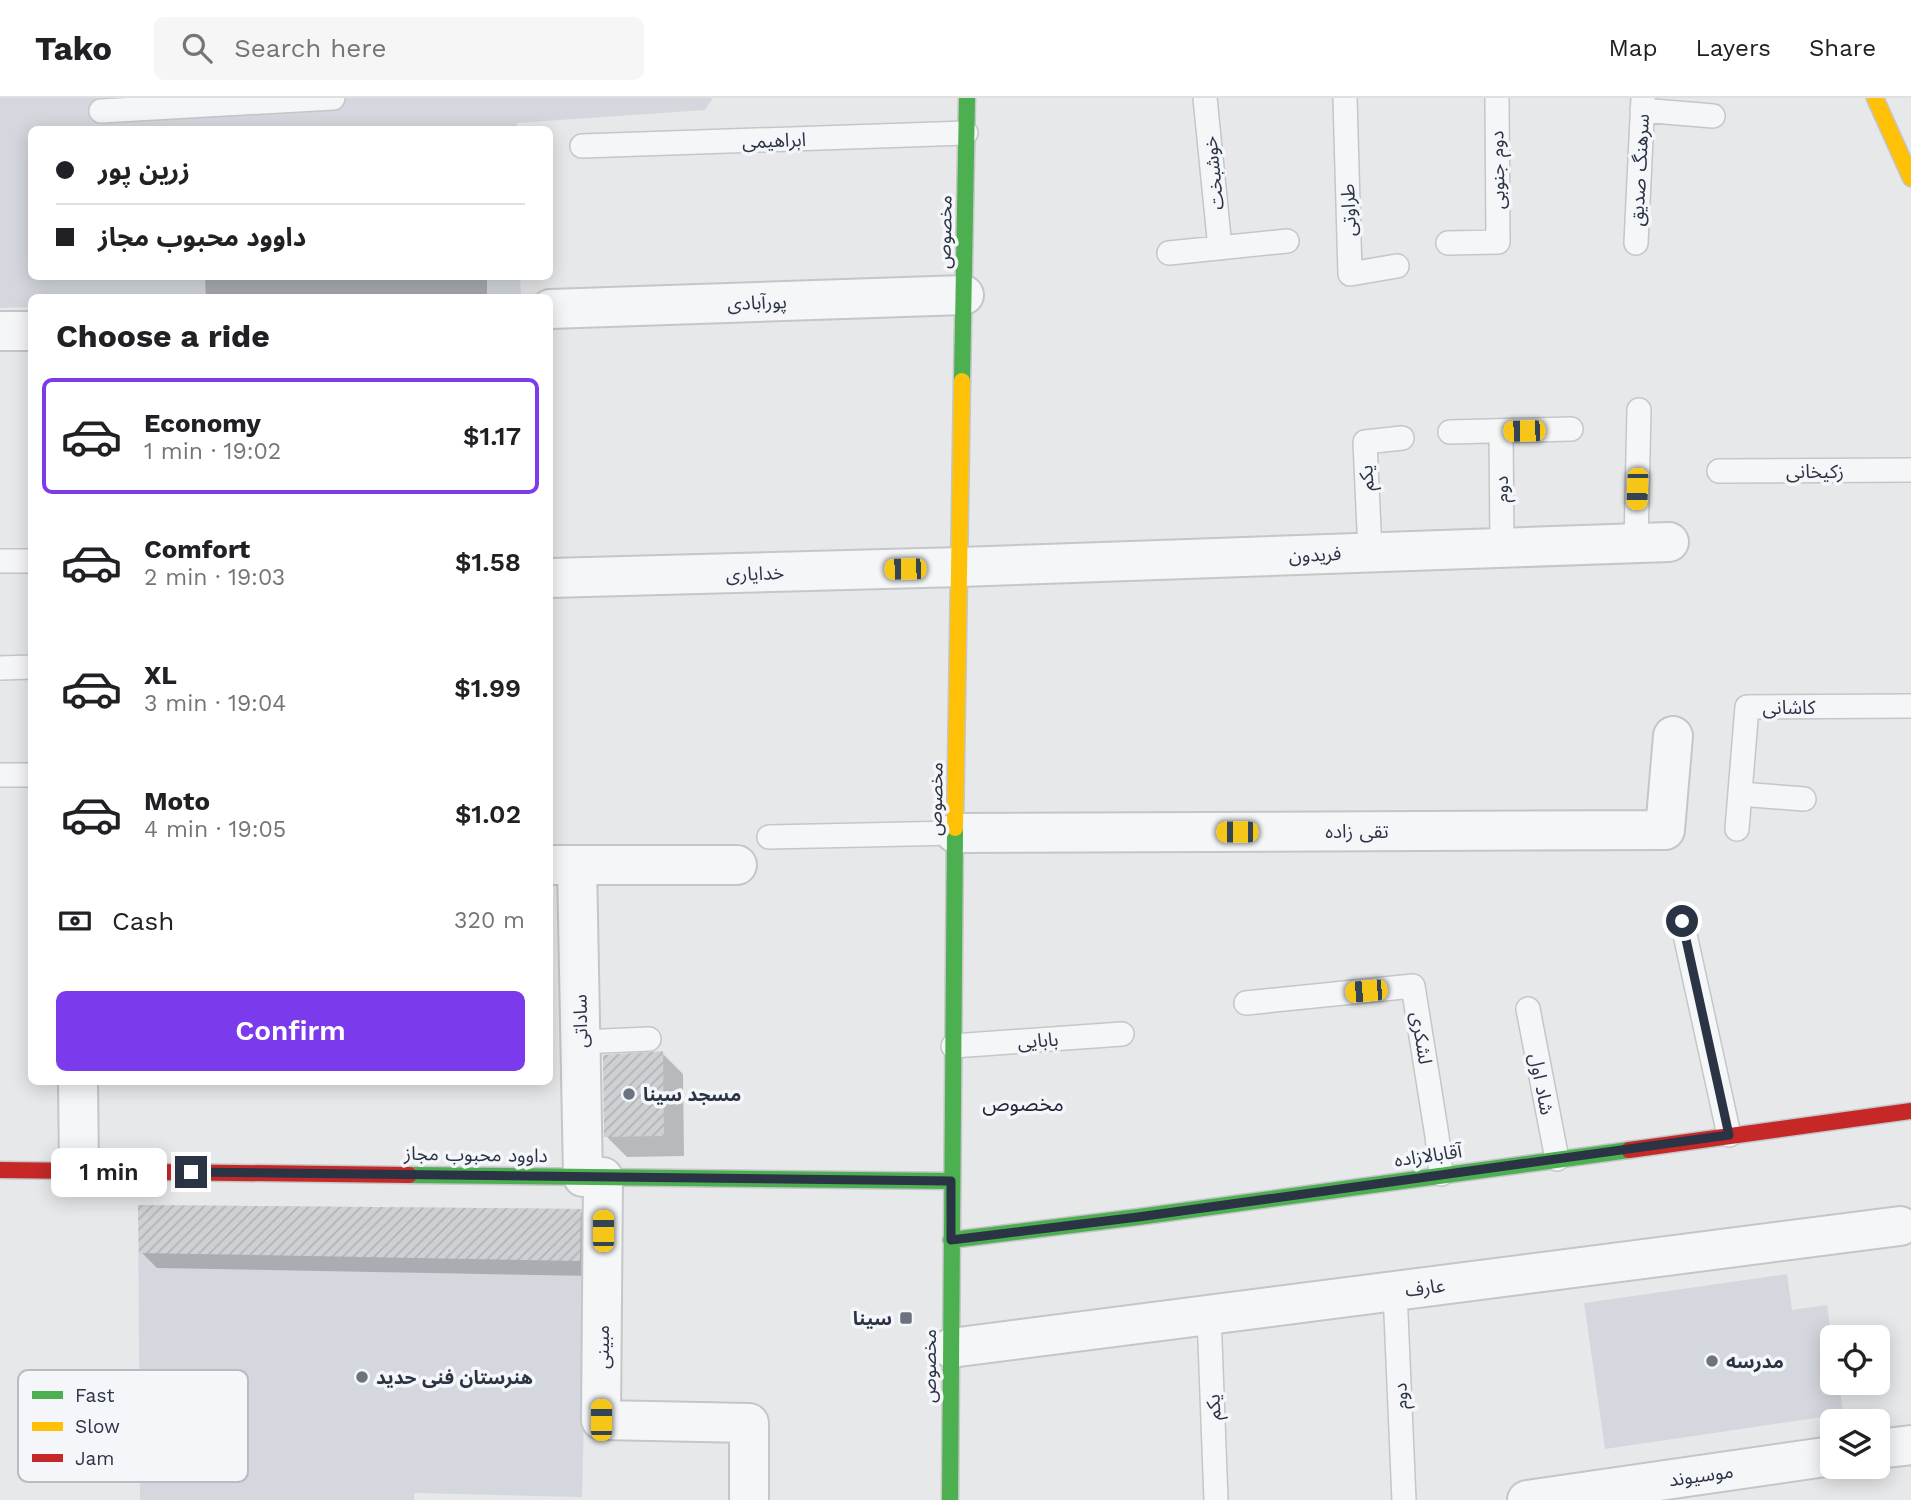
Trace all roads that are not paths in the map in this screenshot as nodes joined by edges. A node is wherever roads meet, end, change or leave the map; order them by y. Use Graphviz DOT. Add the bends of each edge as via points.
graph roads {
  1 [pos="334,98"];
  2 [pos="967,98"];
  3 [pos="1205,98"];
  4 [pos="1345,98"];
  5 [pos="1497,98"];
  6 [pos="1875,98"];
  7 [pos="1642,104"];
  8 [pos="101,111"];
  9 [pos="1713,116"];
  10 [pos="966,134"];
  11 [pos="582,146"];
  12 [pos="1909,168"];
  13 [pos="1287,241"];
  14 [pos="1448,243"];
  15 [pos="1636,243"];
  16 [pos="1220,248"];
  17 [pos="1169,253"];
  18 [pos="1397,266"];
  19 [pos="964,295"];
  20 [pos="553,309"];
  21 [pos="0,331"];
  22 [pos="28,331"];
  23 [pos="1639,410"];
  24 [pos="1571,429"];
  25 [pos="1501,431"];
  26 [pos="1450,432"];
  27 [pos="1402,438"];
  28 [pos="1911,470"];
  29 [pos="1719,471"];
  30 [pos="1653,542"];
  31 [pos="1502,547"];
  32 [pos="1370,552"];
  33 [pos="0,561"];
  34 [pos="28,561"];
  35 [pos="960,567"];
  36 [pos="553,578"];
  37 [pos="28,667"];
  38 [pos="0,668"];
  39 [pos="1911,706"];
  40 [pos="1673,736"];
  41 [pos="0,775"];
  42 [pos="28,775"];
  43 [pos="1740,794"];
  44 [pos="1804,799"];
  45 [pos="1737,829"];
  46 [pos="955,833"];
  47 [pos="769,837"];
  48 [pos="737,864"];
  49 [pos="564,865"];
  50 [pos="1682,921"];
  51 [pos="1246,1003"];
  52 [pos="1528,1009"];
  53 [pos="1122,1034"];
  54 [pos="649,1039"];
  55 [pos="581,1042"];
  56 [pos="953,1046"];
  57 [pos="78,1085"];
  58 [pos="1911,1111"];
  59 [pos="1729,1135"];
  60 [pos="1557,1159"];
  61 [pos="0,1170"];
  62 [pos="79,1170"];
  63 [pos="1441,1174"];
  64 [pos="593,1177"];
  65 [pos="951,1181"];
  66 [pos="1900,1226"];
  67 [pos="951,1240"];
  68 [pos="1395,1291"];
  69 [pos="1209,1315"];
  70 [pos="951,1348"];
  71 [pos="1911,1445"];
  72 [pos="1890,1448"];
  73 [pos="1820,1458"];
  74 [pos="749,1500"];
  75 [pos="950,1500"];
  76 [pos="1216,1500"];
  77 [pos="1404,1500"];
  78 [pos="1527,1500"];
  1 -- 8 [label="lane"];
  2 -- 10 [label="main road, مخصوص"];
  3 -- 16 [label="lane, خوشبخت"];
  4 -- 18 [label="lane, طراوتی" via="1350,274"];
  5 -- 14 [label="lane, دوم جنوبی" via="1498,242"];
  6 -- 12 [label="main road"];
  7 -- 9 [label="lane"];
  7 -- 15 [label="lane, سرهنگ صدیق"];
  10 -- 11 [label="lane, ابراهیمی"];
  10 -- 19 [label="main road, مخصوص"];
  13 -- 16 [label="lane"];
  16 -- 17 [label="lane"];
  19 -- 20 [label="street, پورآبادی"];
  19 -- 35 [label="main road, مخصوص"];
  21 -- 22 [label="street"];
  23 -- 30 [label="lane"];
  24 -- 25 [label="lane"];
  25 -- 26 [label="lane"];
  25 -- 31 [label="lane, دوم"];
  27 -- 32 [label="lane, یکم" via="1365,442"];
  28 -- 29 [label="lane, زکیخانی"];
  30 -- 31 [label="street, فریدون"];
  31 -- 32 [label="street, فریدون"];
  32 -- 35 [label="street, فریدون"];
  33 -- 34 [label="lane"];
  35 -- 36 [label="street, خدایاری"];
  35 -- 46 [label="main road, مخصوص"];
  37 -- 38 [label="lane"];
  39 -- 43 [label="lane, کاشانی" via="1747,707"];
  40 -- 46 [label="street, تقی زاده" via="1665,830"];
  41 -- 42 [label="lane"];
  43 -- 44 [label="lane"];
  43 -- 45 [label="lane, کاشانی"];
  46 -- 47 [label="lane"];
  46 -- 56 [label="main road, مخصوص"];
  48 -- 49 [label="street, ساداتی"];
  49 -- 55 [label="street, ساداتی"];
  50 -- 59 [label="lane"];
  51 -- 63 [label="lane, لشکری" via="1413,986"];
  52 -- 60 [label="lane, شاد اول"];
  53 -- 56 [label="lane, بابایی"];
  54 -- 55 [label="lane"];
  55 -- 64 [label="street, ساداتی"];
  56 -- 65 [label="main road, مخصوص"];
  57 -- 62 [label="street"];
  58 -- 59 [label="main road, آقابالازاده"];
  59 -- 60 [label="main road, آقابالازاده"];
  60 -- 63 [label="main road, آقابالازاده"];
  61 -- 62 [label="main road, داوود محبوب مجاز"];
  62 -- 64 [label="main road, داوود محبوب مجاز"];
  63 -- 67 [label="main road, آقابالازاده"];
  64 -- 65 [label="main road, داوود محبوب مجاز"];
  64 -- 74 [label="street, مبینی" via="601,1420 749,1423"];
  65 -- 67 [label="main road, مخصوص"];
  66 -- 68 [label="street, عارف"];
  67 -- 70 [label="main road, مخصوص"];
  68 -- 69 [label="street, عارف"];
  68 -- 77 [label="lane, دوم"];
  69 -- 70 [label="street, عارف"];
  69 -- 76 [label="lane, یکم"];
  70 -- 75 [label="main road, مخصوص"];
  71 -- 72 [label="street"];
  73 -- 78 [label="street, موسیوند"];
}
